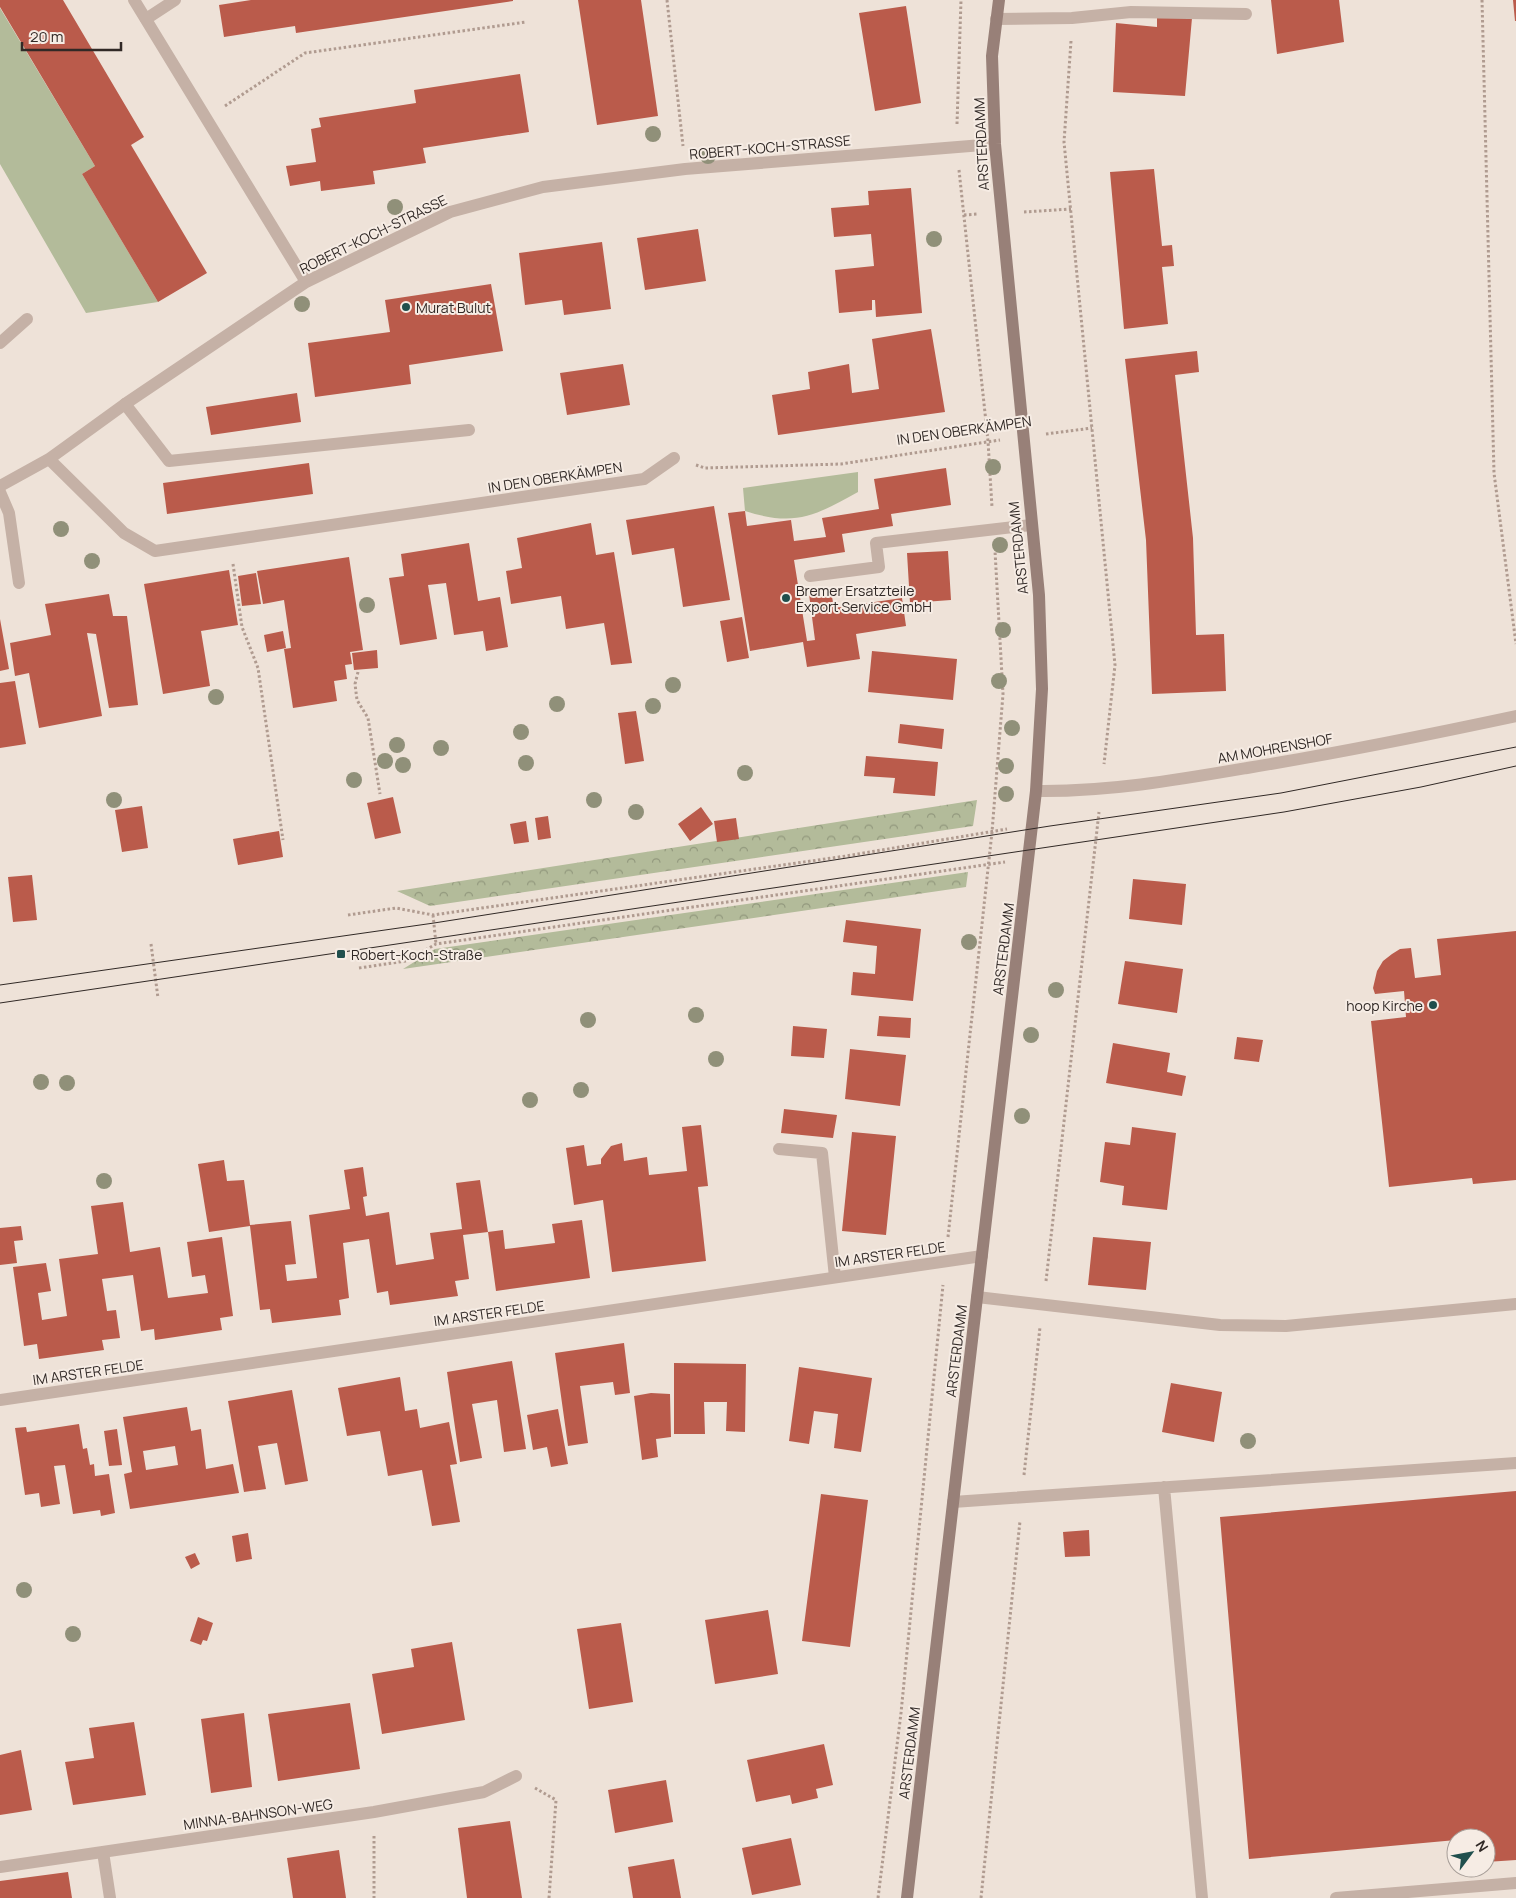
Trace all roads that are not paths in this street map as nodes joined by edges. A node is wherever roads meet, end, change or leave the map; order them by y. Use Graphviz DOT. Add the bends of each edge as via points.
graph roads {
  1 [pos="134,0"];
  2 [pos="175,0"];
  3 [pos="999,0"];
  4 [pos="1246,14"];
  5 [pos="146,19"];
  6 [pos="996,19"];
  7 [pos="995,144"];
  8 [pos="306,282"];
  9 [pos="26,319"];
  10 [pos="0,343"];
  11 [pos="125,404"];
  12 [pos="469,430"];
  13 [pos="674,458"];
  14 [pos="49,459"];
  15 [pos="0,486"];
  16 [pos="0,492"];
  17 [pos="1031,525"];
  18 [pos="810,576"];
  19 [pos="19,583"];
  20 [pos="1516,716"];
  21 [pos="1036,791"];
  22 [pos="779,1149"];
  23 [pos="982,1256"];
  24 [pos="835,1277"];
  25 [pos="978,1297"];
  26 [pos="1516,1304"];
  27 [pos="0,1400"];
  28 [pos="1516,1463"];
  29 [pos="1164,1487"];
  30 [pos="954,1502"];
  31 [pos="516,1776"];
  32 [pos="103,1852"];
  33 [pos="0,1867"];
  34 [pos="1516,1883"];
  35 [pos="110,1898"];
  36 [pos="907,1898"];
  37 [pos="1202,1898"];
  38 [pos="1336,1898"];
  1 -- 5 [label="street"];
  2 -- 5 [label="street"];
  3 -- 6 [label="street, ARSTERDAMM"];
  4 -- 6 [label="street" via="1131,12 1072,18"];
  5 -- 8 [label="street"];
  6 -- 7 [label="street, ARSTERDAMM" via="992,56"];
  7 -- 8 [label="street, ROBERT-KOCH-STRASSE" via="685,169 543,187 450,212"];
  7 -- 17 [label="street, ARSTERDAMM"];
  8 -- 11 [label="street, ROBERT-KOCH-STRASSE"];
  9 -- 10 [label="street"];
  11 -- 12 [label="street" via="170,461"];
  11 -- 14 [label="street, ROBERT-KOCH-STRASSE"];
  13 -- 14 [label="street, IN DEN OBERKÄMPEN" via="644,479 155,551 124,533"];
  14 -- 15 [label="street, ROBERT-KOCH-STRASSE"];
  16 -- 19 [label="street" via="8,513"];
  17 -- 18 [label="street" via="876,543 879,567"];
  17 -- 21 [label="street, ARSTERDAMM" via="1039,595 1042,689"];
  20 -- 21 [label="street, AM MOHRENSHOF" via="1354,750 1143,786"];
  21 -- 23 [label="street, ARSTERDAMM"];
  22 -- 24 [label="street" via="822,1153"];
  23 -- 24 [label="street, IM ARSTER FELDE"];
  23 -- 25 [label="street, ARSTERDAMM"];
  24 -- 27 [label="street, IM ARSTER FELDE"];
  25 -- 26 [label="street" via="1220,1325 1286,1326"];
  25 -- 30 [label="street, ARSTERDAMM"];
  28 -- 29 [label="street"];
  29 -- 30 [label="street"];
  29 -- 37 [label="street"];
  30 -- 36 [label="street, ARSTERDAMM"];
  31 -- 32 [label="street, MINNA-BAHNSON-WEG" via="484,1792 374,1812"];
  32 -- 33 [label="street, MINNA-BAHNSON-WEG"];
  32 -- 35 [label="street"];
  34 -- 38 [label="street"];
}
